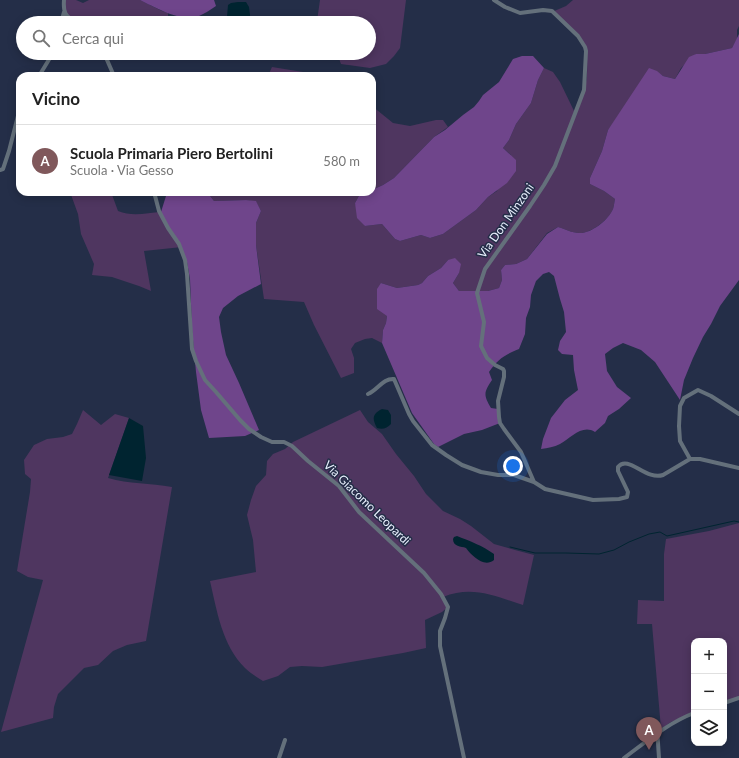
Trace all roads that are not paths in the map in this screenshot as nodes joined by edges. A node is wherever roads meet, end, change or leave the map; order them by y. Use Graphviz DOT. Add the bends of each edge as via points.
graph roads {
  1 [pos="64,0"];
  2 [pos="494,0"];
  3 [pos="64,12"];
  4 [pos="63,16"];
  5 [pos="66,16"];
  6 [pos="49,60"];
  7 [pos="107,60"];
  8 [pos="41,72"];
  9 [pos="112,72"];
  10 [pos="16,124"];
  11 [pos="0,170"];
  12 [pos="155,196"];
  13 [pos="368,394"];
  14 [pos="739,414"];
  15 [pos="690,459"];
  16 [pos="739,468"];
  17 [pos="534,482"];
  18 [pos="739,698"];
  19 [pos="727,702"];
  20 [pos="691,714"];
  21 [pos="657,731"];
  22 [pos="285,740"];
  23 [pos="279,758"];
  24 [pos="464,758"];
  25 [pos="624,758"];
  26 [pos="659,758"];
  1 -- 3 [label="street"];
  2 -- 17 [label="street, Via Don Minzoni" via="520,12 552,11 578,36 586,52 584,90 555,166 544,186 484,269 477,293 484,322 481,346 487,358 504,371 498,401 500,424 521,452"];
  3 -- 4 [label="street"];
  3 -- 5 [label="street"];
  6 -- 8 [label="street"];
  7 -- 9 [label="street"];
  10 -- 11 [label="street" via="3,169"];
  12 -- 24 [label="street, Via Giacomo Leopardi" via="159,212 179,244 185,260 192,349 204,380 249,429 272,442 284,442 292,446 339,486 359,512 424,573 441,594 448,607 440,631 440,646"];
  13 -- 17 [label="street" via="386,380 394,379 409,414 432,445 462,465 481,472 514,475"];
  14 -- 15 [label="street" via="698,390 684,398 680,406 680,441"];
  15 -- 16 [label="street"];
  15 -- 17 [label="street" via="660,476 650,475 625,463 621,464 618,472 628,492 627,497 619,499 593,500 545,489"];
  18 -- 19 [label="street"];
  20 -- 21 [label="street"];
  21 -- 25 [label="street"];
  21 -- 26 [label="street"];
  22 -- 23 [label="street"];
}
